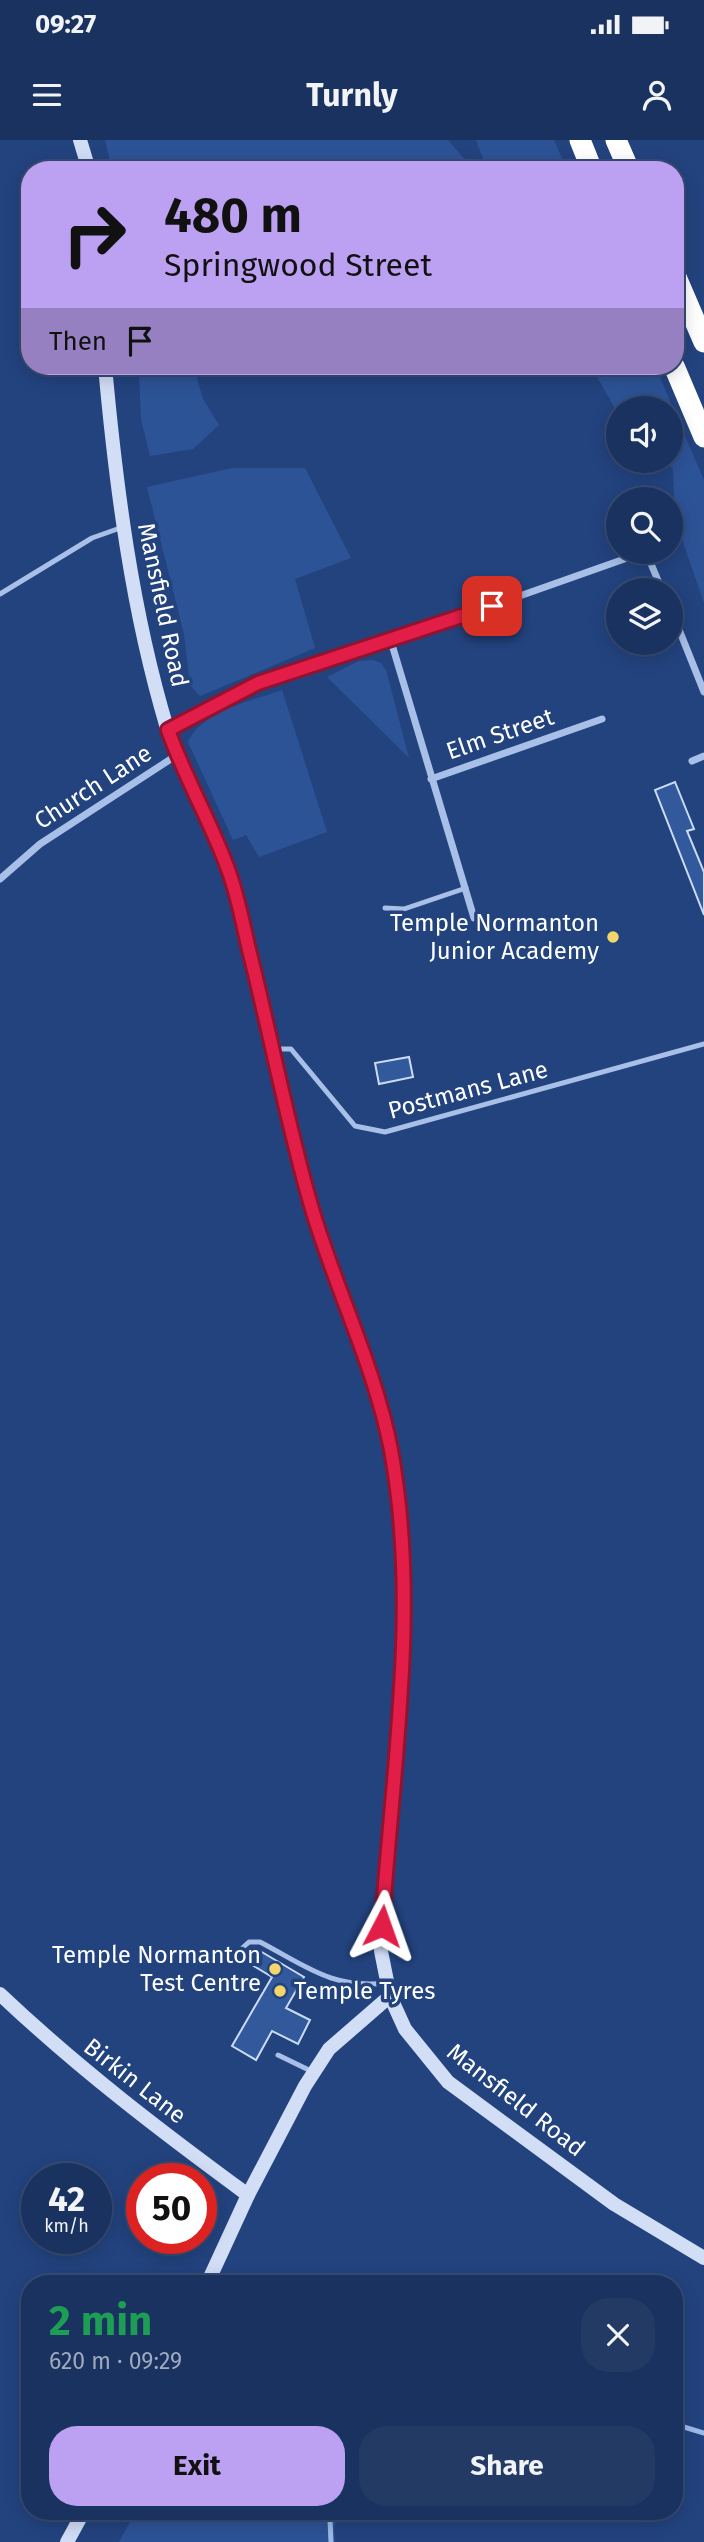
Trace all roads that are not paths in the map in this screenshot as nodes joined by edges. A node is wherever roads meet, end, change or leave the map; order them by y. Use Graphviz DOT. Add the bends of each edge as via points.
graph roads {
  1 [pos="80,140"];
  2 [pos="580,140"];
  3 [pos="616,140"];
  4 [pos="86,161"];
  5 [pos="588,161"];
  6 [pos="625,161"];
  7 [pos="684,296"];
  8 [pos="704,342"];
  9 [pos="106,375"];
  10 [pos="678,375"];
  11 [pos="704,437"];
  12 [pos="123,527"];
  13 [pos="609,564"];
  14 [pos="0,594"];
  15 [pos="390,638"];
  16 [pos="683,640"];
  17 [pos="704,692"];
  18 [pos="602,719"];
  19 [pos="168,730"];
  20 [pos="177,755"];
  21 [pos="704,756"];
  22 [pos="692,761"];
  23 [pos="431,779"];
  24 [pos="0,879"];
  25 [pos="466,888"];
  26 [pos="384,908"];
  27 [pos="474,918"];
  28 [pos="704,1044"];
  29 [pos="273,1048"];
  30 [pos="239,1951"];
  31 [pos="388,1990"];
  32 [pos="0,1994"];
  33 [pos="278,2055"];
  34 [pos="314,2072"];
  35 [pos="248,2195"];
  36 [pos="704,2258"];
  37 [pos="212,2275"];
  38 [pos="79,2520"];
  39 [pos="67,2542"];
  1 -- 4 [label="main road"];
  2 -- 5 [label="highway"];
  3 -- 6 [label="highway"];
  7 -- 8 [label="highway"];
  9 -- 12 [label="main road, Mansfield Road"];
  10 -- 11 [label="highway"];
  12 -- 14 [label="lane" via="92,538"];
  12 -- 19 [label="main road, Mansfield Road"];
  13 -- 15 [label="street"];
  15 -- 19 [label="street" via="258,683"];
  15 -- 23 [label="street, Elm Street"];
  16 -- 17 [label="street"];
  18 -- 23 [label="street, Elm Street"];
  19 -- 20 [label="main road, Mansfield Road"];
  20 -- 24 [label="street, Church Lane" via="40,844"];
  20 -- 29 [label="main road, Mansfield Road" via="229,872"];
  21 -- 22 [label="street"];
  23 -- 25 [label="street"];
  25 -- 26 [label="lane" via="404,909"];
  25 -- 27 [label="street"];
  28 -- 29 [label="lane, Postmans Lane" via="384,1132 355,1126 291,1049"];
  29 -- 31 [label="main road, Mansfield Road" via="296,1154 324,1248 377,1394 391,1451 402,1594 381,1951"];
  30 -- 31 [label="lane" via="249,1942 260,1942 335,1982"];
  31 -- 34 [label="main road" via="328,2049"];
  31 -- 36 [label="main road, Mansfield Road" via="405,2029 448,2082 614,2204"];
  32 -- 35 [label="main road, Birkin Lane" via="76,2064"];
  33 -- 34 [label="lane"];
  34 -- 35 [label="main road"];
  35 -- 37 [label="main road"];
  38 -- 39 [label="main road"];
}
